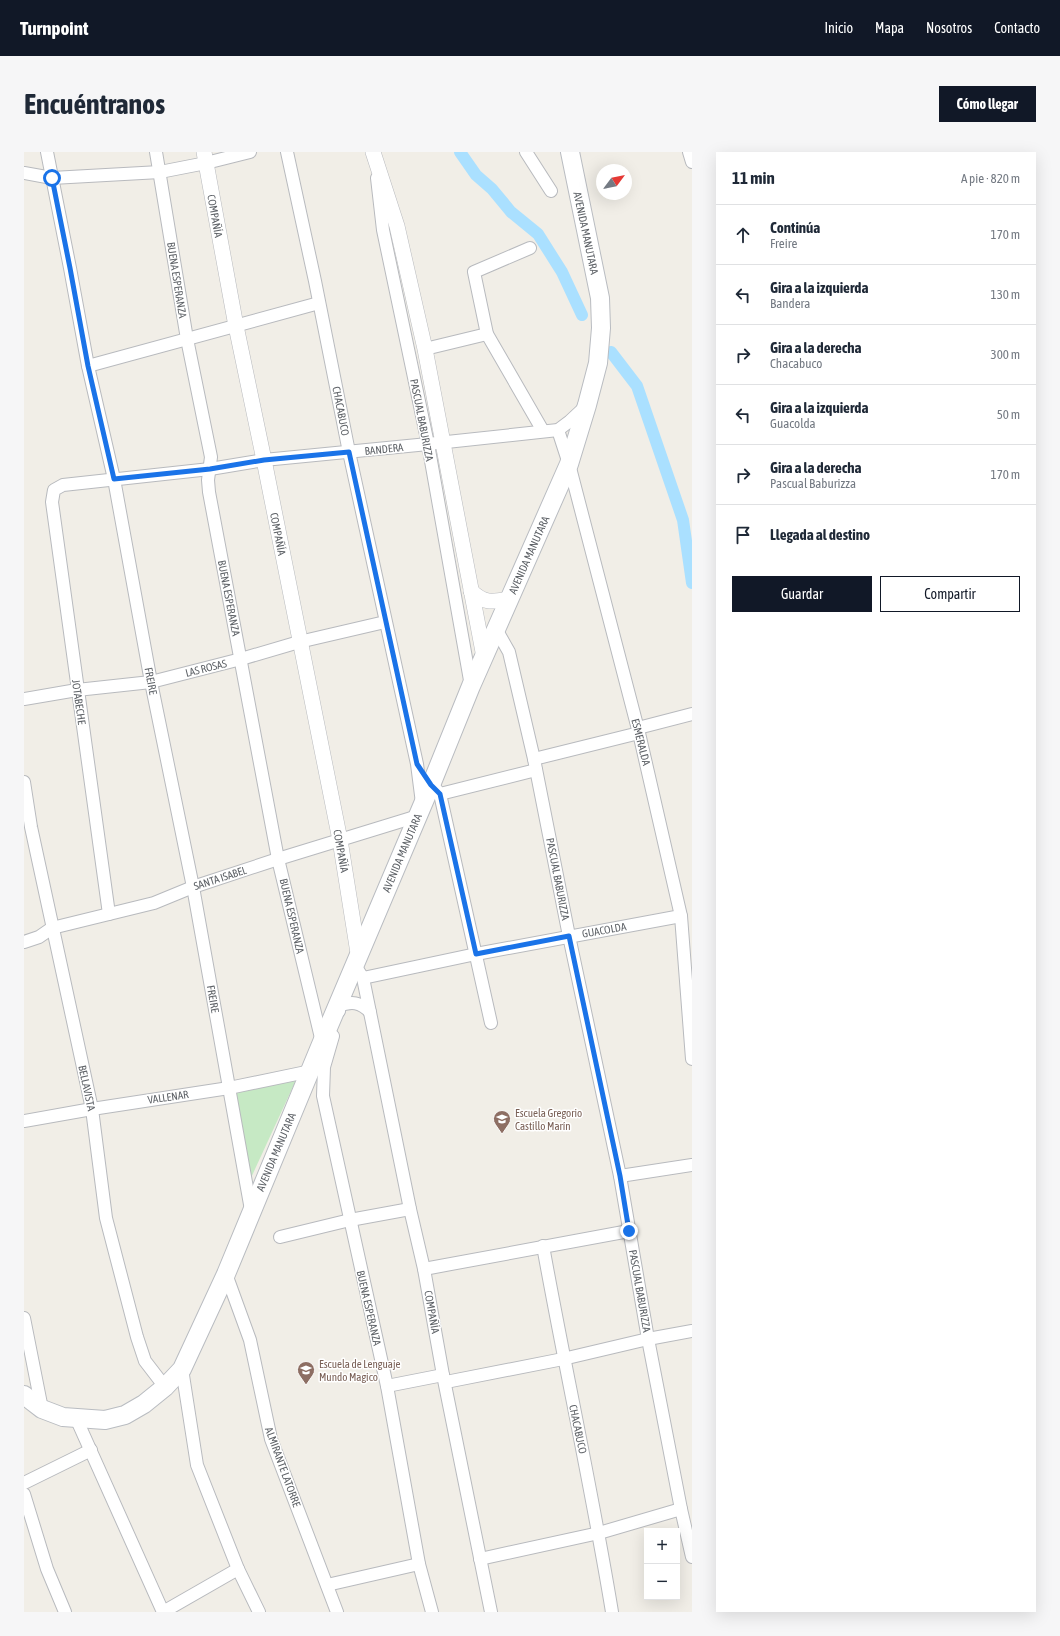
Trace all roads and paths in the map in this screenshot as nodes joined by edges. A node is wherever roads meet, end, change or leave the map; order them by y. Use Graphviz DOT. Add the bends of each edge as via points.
graph roads {
  1 [pos="47,152"];
  2 [pos="156,152"];
  3 [pos="250,152"];
  4 [pos="287,152"];
  5 [pos="526,152"];
  6 [pos="570,152"];
  7 [pos="689,152"];
  8 [pos="375,153"];
  9 [pos="205,158"];
  10 [pos="692,162"];
  11 [pos="24,172"];
  12 [pos="160,172"];
  13 [pos="52,178"];
  14 [pos="551,191"];
  15 [pos="530,248"];
  16 [pos="319,303"];
  17 [pos="236,326"];
  18 [pos="487,334"];
  19 [pos="187,339"];
  20 [pos="425,349"];
  21 [pos="88,366"];
  22 [pos="587,405"];
  23 [pos="558,430"];
  24 [pos="543,431"];
  25 [pos="435,443"];
  26 [pos="349,452"];
  27 [pos="264,460"];
  28 [pos="569,464"];
  29 [pos="210,469"];
  30 [pos="114,479"];
  31 [pos="54,490"];
  32 [pos="471,591"];
  33 [pos="509,599"];
  34 [pos="385,622"];
  35 [pos="496,629"];
  36 [pos="299,642"];
  37 [pos="484,657"];
  38 [pos="240,660"];
  39 [pos="151,682"];
  40 [pos="471,686"];
  41 [pos="77,690"];
  42 [pos="24,699"];
  43 [pos="692,714"];
  44 [pos="638,730"];
  45 [pos="417,764"];
  46 [pos="535,764"];
  47 [pos="24,782"];
  48 [pos="436,789"];
  49 [pos="420,810"];
  50 [pos="340,840"];
  51 [pos="278,859"];
  52 [pos="193,887"];
  53 [pos="109,914"];
  54 [pos="352,915"];
  55 [pos="680,916"];
  56 [pos="372,923"];
  57 [pos="52,928"];
  58 [pos="569,936"];
  59 [pos="24,942"];
  60 [pos="476,954"];
  61 [pos="359,965"];
  62 [pos="338,1006"];
  63 [pos="370,1012"];
  64 [pos="491,1023"];
  65 [pos="322,1042"];
  66 [pos="692,1059"];
  67 [pos="311,1071"];
  68 [pos="229,1088"];
  69 [pos="92,1109"];
  70 [pos="24,1121"];
  71 [pos="692,1165"];
  72 [pos="620,1176"];
  73 [pos="410,1209"];
  74 [pos="252,1210"];
  75 [pos="350,1220"];
  76 [pos="629,1231"];
  77 [pos="280,1237"];
  78 [pos="543,1246"];
  79 [pos="424,1268"];
  80 [pos="226,1274"];
  81 [pos="24,1318"];
  82 [pos="692,1331"];
  83 [pos="648,1339"];
  84 [pos="563,1359"];
  85 [pos="182,1369"];
  86 [pos="444,1378"];
  87 [pos="387,1386"];
  88 [pos="165,1388"];
  89 [pos="24,1395"];
  90 [pos="42,1409"];
  91 [pos="76,1418"];
  92 [pos="91,1450"];
  93 [pos="24,1484"];
  94 [pos="24,1494"];
  95 [pos="681,1509"];
  96 [pos="599,1533"];
  97 [pos="692,1557"];
  98 [pos="480,1559"];
  99 [pos="419,1564"];
  100 [pos="238,1569"];
  101 [pos="327,1585"];
  102 [pos="65,1612"];
  103 [pos="163,1612"];
  104 [pos="259,1612"];
  105 [pos="337,1612"];
  106 [pos="432,1612"];
  107 [pos="491,1612"];
  108 [pos="612,1612"];
  1 -- 13 [label="street, FREIRE"];
  2 -- 12 [label="street, BUENA ESPERANZA"];
  3 -- 9 [label="street"];
  4 -- 16 [label="street, CHACABUCO"];
  5 -- 14 [label="street"];
  6 -- 22 [label="main road, AVENIDA MANUTARA" via="600,298 598,363"];
  7 -- 10 [label="street"];
  8 -- 20 [label="street, PASCUAL BABURIZZA" via="397,226"];
  8 -- 25 [label="street, PASCUAL BABURIZZA" via="383,230"];
  9 -- 12 [label="street"];
  9 -- 17 [label="street, COMPAÑÍA"];
  11 -- 13 [label="street"];
  12 -- 13 [label="street"];
  12 -- 19 [label="street, BUENA ESPERANZA"];
  13 -- 21 [label="street, FREIRE"];
  15 -- 18 [label="street" via="474,272"];
  16 -- 17 [label="street"];
  16 -- 26 [label="street, CHACABUCO"];
  17 -- 19 [label="street"];
  17 -- 27 [label="street, COMPAÑÍA"];
  18 -- 20 [label="street"];
  18 -- 24 [label="street"];
  19 -- 21 [label="street"];
  19 -- 29 [label="street, BUENA ESPERANZA" via="211,457"];
  20 -- 25 [label="street, PASCUAL BABURIZZA"];
  21 -- 30 [label="street, FREIRE"];
  22 -- 23 [label="street"];
  22 -- 28 [label="main road, AVENIDA MANUTARA"];
  23 -- 24 [label="street, BANDERA"];
  23 -- 28 [label="street, ESMERALDA"];
  24 -- 25 [label="street, BANDERA"];
  25 -- 26 [label="street, BANDERA"];
  25 -- 32 [label="street, PASCUAL BABURIZZA"];
  25 -- 40 [label="street, PASCUAL BABURIZZA"];
  26 -- 27 [label="street, BANDERA"];
  26 -- 34 [label="street, CHACABUCO"];
  27 -- 29 [label="street, BANDERA"];
  27 -- 36 [label="street, COMPAÑÍA"];
  28 -- 33 [label="main road, AVENIDA MANUTARA"];
  28 -- 44 [label="street, ESMERALDA"];
  29 -- 30 [label="street, BANDERA"];
  29 -- 38 [label="street, BUENA ESPERANZA" via="209,492"];
  30 -- 31 [label="street, BANDERA" via="63,485"];
  30 -- 39 [label="street, FREIRE"];
  31 -- 41 [label="street, JOTABECHE" via="52,502"];
  32 -- 33 [label="street" via="479,598 492,602"];
  32 -- 37 [label="street, PASCUAL BABURIZZA"];
  33 -- 35 [label="main road, AVENIDA MANUTARA"];
  34 -- 36 [label="street, LAS ROSAS"];
  34 -- 45 [label="street, CHACABUCO"];
  35 -- 37 [label="main road, AVENIDA MANUTARA"];
  35 -- 46 [label="street, PASCUAL BABURIZZA" via="509,652"];
  36 -- 38 [label="street, LAS ROSAS"];
  36 -- 50 [label="street, COMPAÑÍA"];
  37 -- 40 [label="main road, AVENIDA MANUTARA"];
  38 -- 39 [label="street, LAS ROSAS"];
  38 -- 51 [label="street, BUENA ESPERANZA"];
  39 -- 41 [label="street, LAS ROSAS"];
  39 -- 52 [label="street, FREIRE"];
  40 -- 48 [label="main road, AVENIDA MANUTARA"];
  41 -- 42 [label="street, LAS ROSAS"];
  41 -- 53 [label="street, JOTABECHE"];
  43 -- 44 [label="street"];
  44 -- 46 [label="street"];
  44 -- 55 [label="street, ESMERALDA"];
  45 -- 48 [label="street, CHACABUCO"];
  45 -- 49 [label="street, CHACABUCO"];
  46 -- 48 [label="street"];
  46 -- 58 [label="street, PASCUAL BABURIZZA"];
  47 -- 57 [label="street, BELLAVISTA"];
  48 -- 49 [label="main road, AVENIDA MANUTARA"];
  48 -- 60 [label="street, CHACABUCO"];
  49 -- 50 [label="street, SANTA ISABEL"];
  49 -- 56 [label="main road, AVENIDA MANUTARA"];
  50 -- 51 [label="street, SANTA ISABEL"];
  50 -- 54 [label="street, COMPAÑÍA"];
  51 -- 52 [label="street, SANTA ISABEL"];
  51 -- 65 [label="street, BUENA ESPERANZA"];
  52 -- 53 [label="street, SANTA ISABEL" via="154,903"];
  52 -- 68 [label="street, FREIRE"];
  53 -- 57 [label="street, SANTA ISABEL"];
  54 -- 56 [label="street" via="361,922"];
  54 -- 61 [label="street, COMPAÑÍA"];
  55 -- 58 [label="street, GUACOLDA"];
  55 -- 66 [label="street, ESMERALDA"];
  56 -- 61 [label="main road, AVENIDA MANUTARA"];
  57 -- 59 [label="street, SANTA ISABEL" via="39,937"];
  57 -- 69 [label="street, BELLAVISTA"];
  58 -- 60 [label="street, GUACOLDA"];
  58 -- 72 [label="street, PASCUAL BABURIZZA"];
  60 -- 61 [label="street, GUACOLDA"];
  60 -- 64 [label="street, CHACABUCO"];
  61 -- 62 [label="main road, AVENIDA MANUTARA"];
  61 -- 63 [label="street, COMPAÑÍA"];
  62 -- 63 [label="street" via="359,1004"];
  62 -- 65 [label="main road, AVENIDA MANUTARA"];
  62 -- 75 [label="street, BUENA ESPERANZA" via="339,1021 324,1067 323,1096"];
  63 -- 73 [label="street, COMPAÑÍA"];
  65 -- 67 [label="main road, AVENIDA MANUTARA"];
  67 -- 68 [label="street, VALLENAR"];
  67 -- 74 [label="main road, AVENIDA MANUTARA"];
  68 -- 69 [label="street, VALLENAR"];
  68 -- 74 [label="street, FREIRE"];
  69 -- 70 [label="street, VALLENAR"];
  69 -- 88 [label="street, BELLAVISTA" via="106,1218 137,1338 145,1361"];
  71 -- 72 [label="street"];
  72 -- 76 [label="street, PASCUAL BABURIZZA"];
  73 -- 75 [label="street"];
  73 -- 79 [label="street, COMPAÑÍA"];
  74 -- 80 [label="main road, AVENIDA MANUTARA"];
  75 -- 77 [label="street"];
  75 -- 87 [label="street, BUENA ESPERANZA"];
  76 -- 78 [label="street"];
  76 -- 83 [label="street, PASCUAL BABURIZZA"];
  78 -- 79 [label="street"];
  78 -- 84 [label="street, CHACABUCO"];
  79 -- 86 [label="street, COMPAÑÍA"];
  80 -- 85 [label="main road, AVENIDA MANUTARA"];
  80 -- 101 [label="street, ALMIRANTE LATORRE" via="250,1340 270,1439"];
  81 -- 90 [label="street"];
  82 -- 83 [label="street"];
  83 -- 84 [label="street"];
  83 -- 95 [label="street, PASCUAL BABURIZZA"];
  84 -- 86 [label="street"];
  84 -- 96 [label="street, CHACABUCO"];
  85 -- 88 [label="main road, AVENIDA MANUTARA"];
  85 -- 100 [label="street" via="197,1465"];
  86 -- 87 [label="street"];
  86 -- 98 [label="street, COMPAÑÍA"];
  87 -- 99 [label="street, BUENA ESPERANZA"];
  88 -- 91 [label="main road, AVENIDA MANUTARA" via="125,1415 105,1420"];
  89 -- 90 [label="main road, AVENIDA MANUTARA"];
  90 -- 91 [label="main road, AVENIDA MANUTARA" via="63,1417"];
  91 -- 92 [label="street"];
  92 -- 93 [label="street"];
  92 -- 103 [label="street"];
  94 -- 102 [label="street" via="47,1569"];
  95 -- 96 [label="street"];
  95 -- 97 [label="street, PASCUAL BABURIZZA"];
  96 -- 98 [label="street"];
  96 -- 108 [label="street, CHACABUCO"];
  98 -- 107 [label="street, COMPAÑÍA"];
  99 -- 101 [label="street"];
  99 -- 106 [label="street, BUENA ESPERANZA"];
  100 -- 103 [label="street"];
  100 -- 104 [label="street"];
  101 -- 105 [label="street, ALMIRANTE LATORRE"];
}
